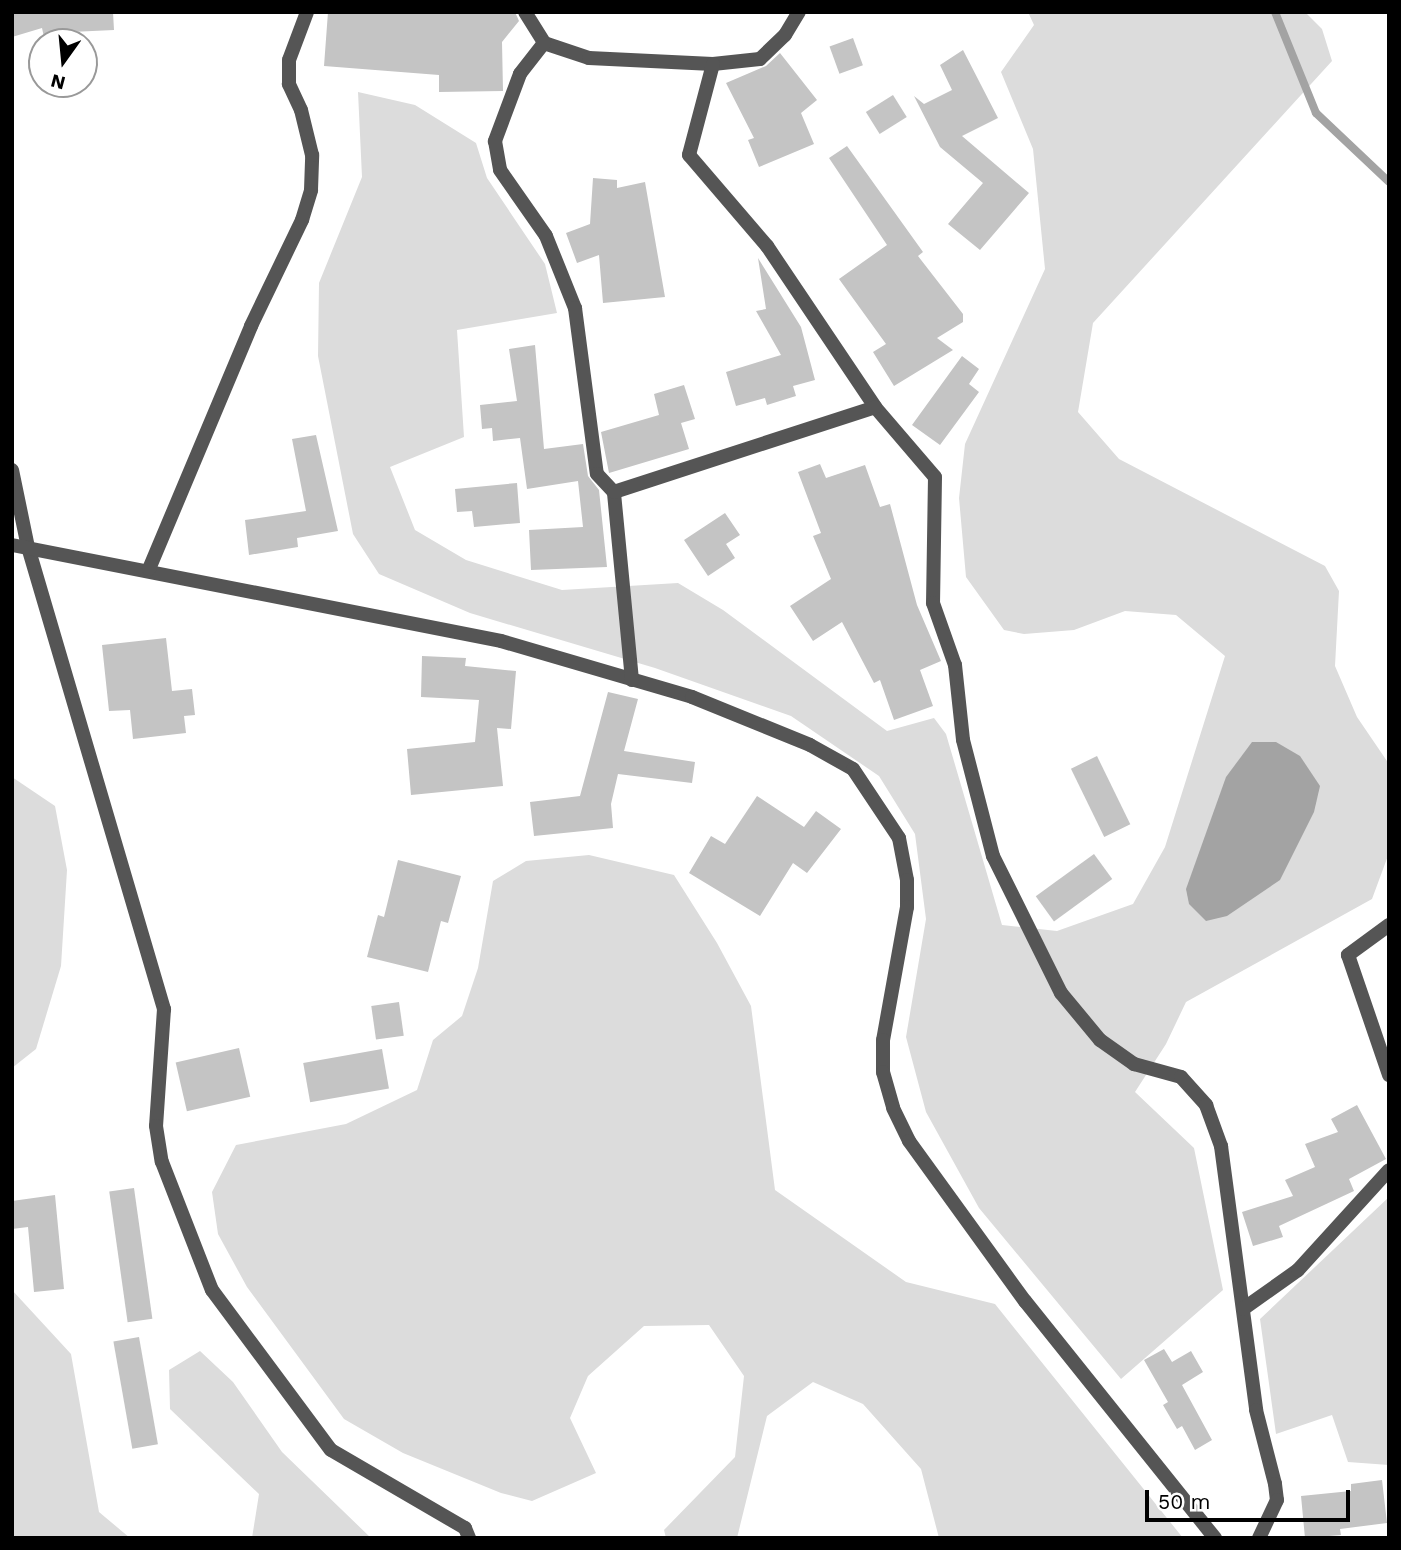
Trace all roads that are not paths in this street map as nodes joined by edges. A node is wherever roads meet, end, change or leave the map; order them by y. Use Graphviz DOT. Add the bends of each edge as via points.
graph roads {
  1 [pos="307,12"];
  2 [pos="525,12"];
  3 [pos="799,12"];
  4 [pos="544,43"];
  5 [pos="713,64"];
  6 [pos="875,407"];
  7 [pos="12,470"];
  8 [pos="614,492"];
  9 [pos="12,545"];
  10 [pos="28,547"];
  11 [pos="149,569"];
  12 [pos="632,680"];
  13 [pos="1389,925"];
  14 [pos="1389,1075"];
  15 [pos="1389,1170"];
  16 [pos="1243,1308"];
  17 [pos="469,1538"];
  18 [pos="1214,1538"];
  19 [pos="1259,1538"];
  1 -- 11 [label="street" via="289,60 289,84 312,155 311,190 302,220 251,326"];
  2 -- 4 [label="street"];
  3 -- 5 [label="street" via="785,35 760,59"];
  4 -- 5 [label="street" via="589,58"];
  4 -- 8 [label="street" via="520,74 495,141 510,190 546,236 575,308 597,474"];
  5 -- 6 [label="street" via="688,155 767,246"];
  6 -- 8 [label="street"];
  6 -- 16 [label="street" via="935,477 933,603 955,665 974,792 993,856 1061,993 1100,1040 1133,1064 1181,1077 1206,1105 1220,1146"];
  7 -- 10 [label="street"];
  8 -- 12 [label="street"];
  9 -- 10 [label="street"];
  10 -- 11 [label="street"];
  10 -- 17 [label="street" via="164,1009 156,1126 160,1150 212,1290 331,1450 465,1528"];
  11 -- 12 [label="street" via="501,641"];
  12 -- 18 [label="street" via="692,698 810,745 853,769 880,807 899,838 907,880 907,907 883,1040 883,1072 893,1108 909,1141 1025,1301"];
  13 -- 14 [label="street" via="1348,955"];
  15 -- 16 [label="street" via="1298,1270"];
  16 -- 19 [label="street" via="1256,1410 1277,1500"];
}
